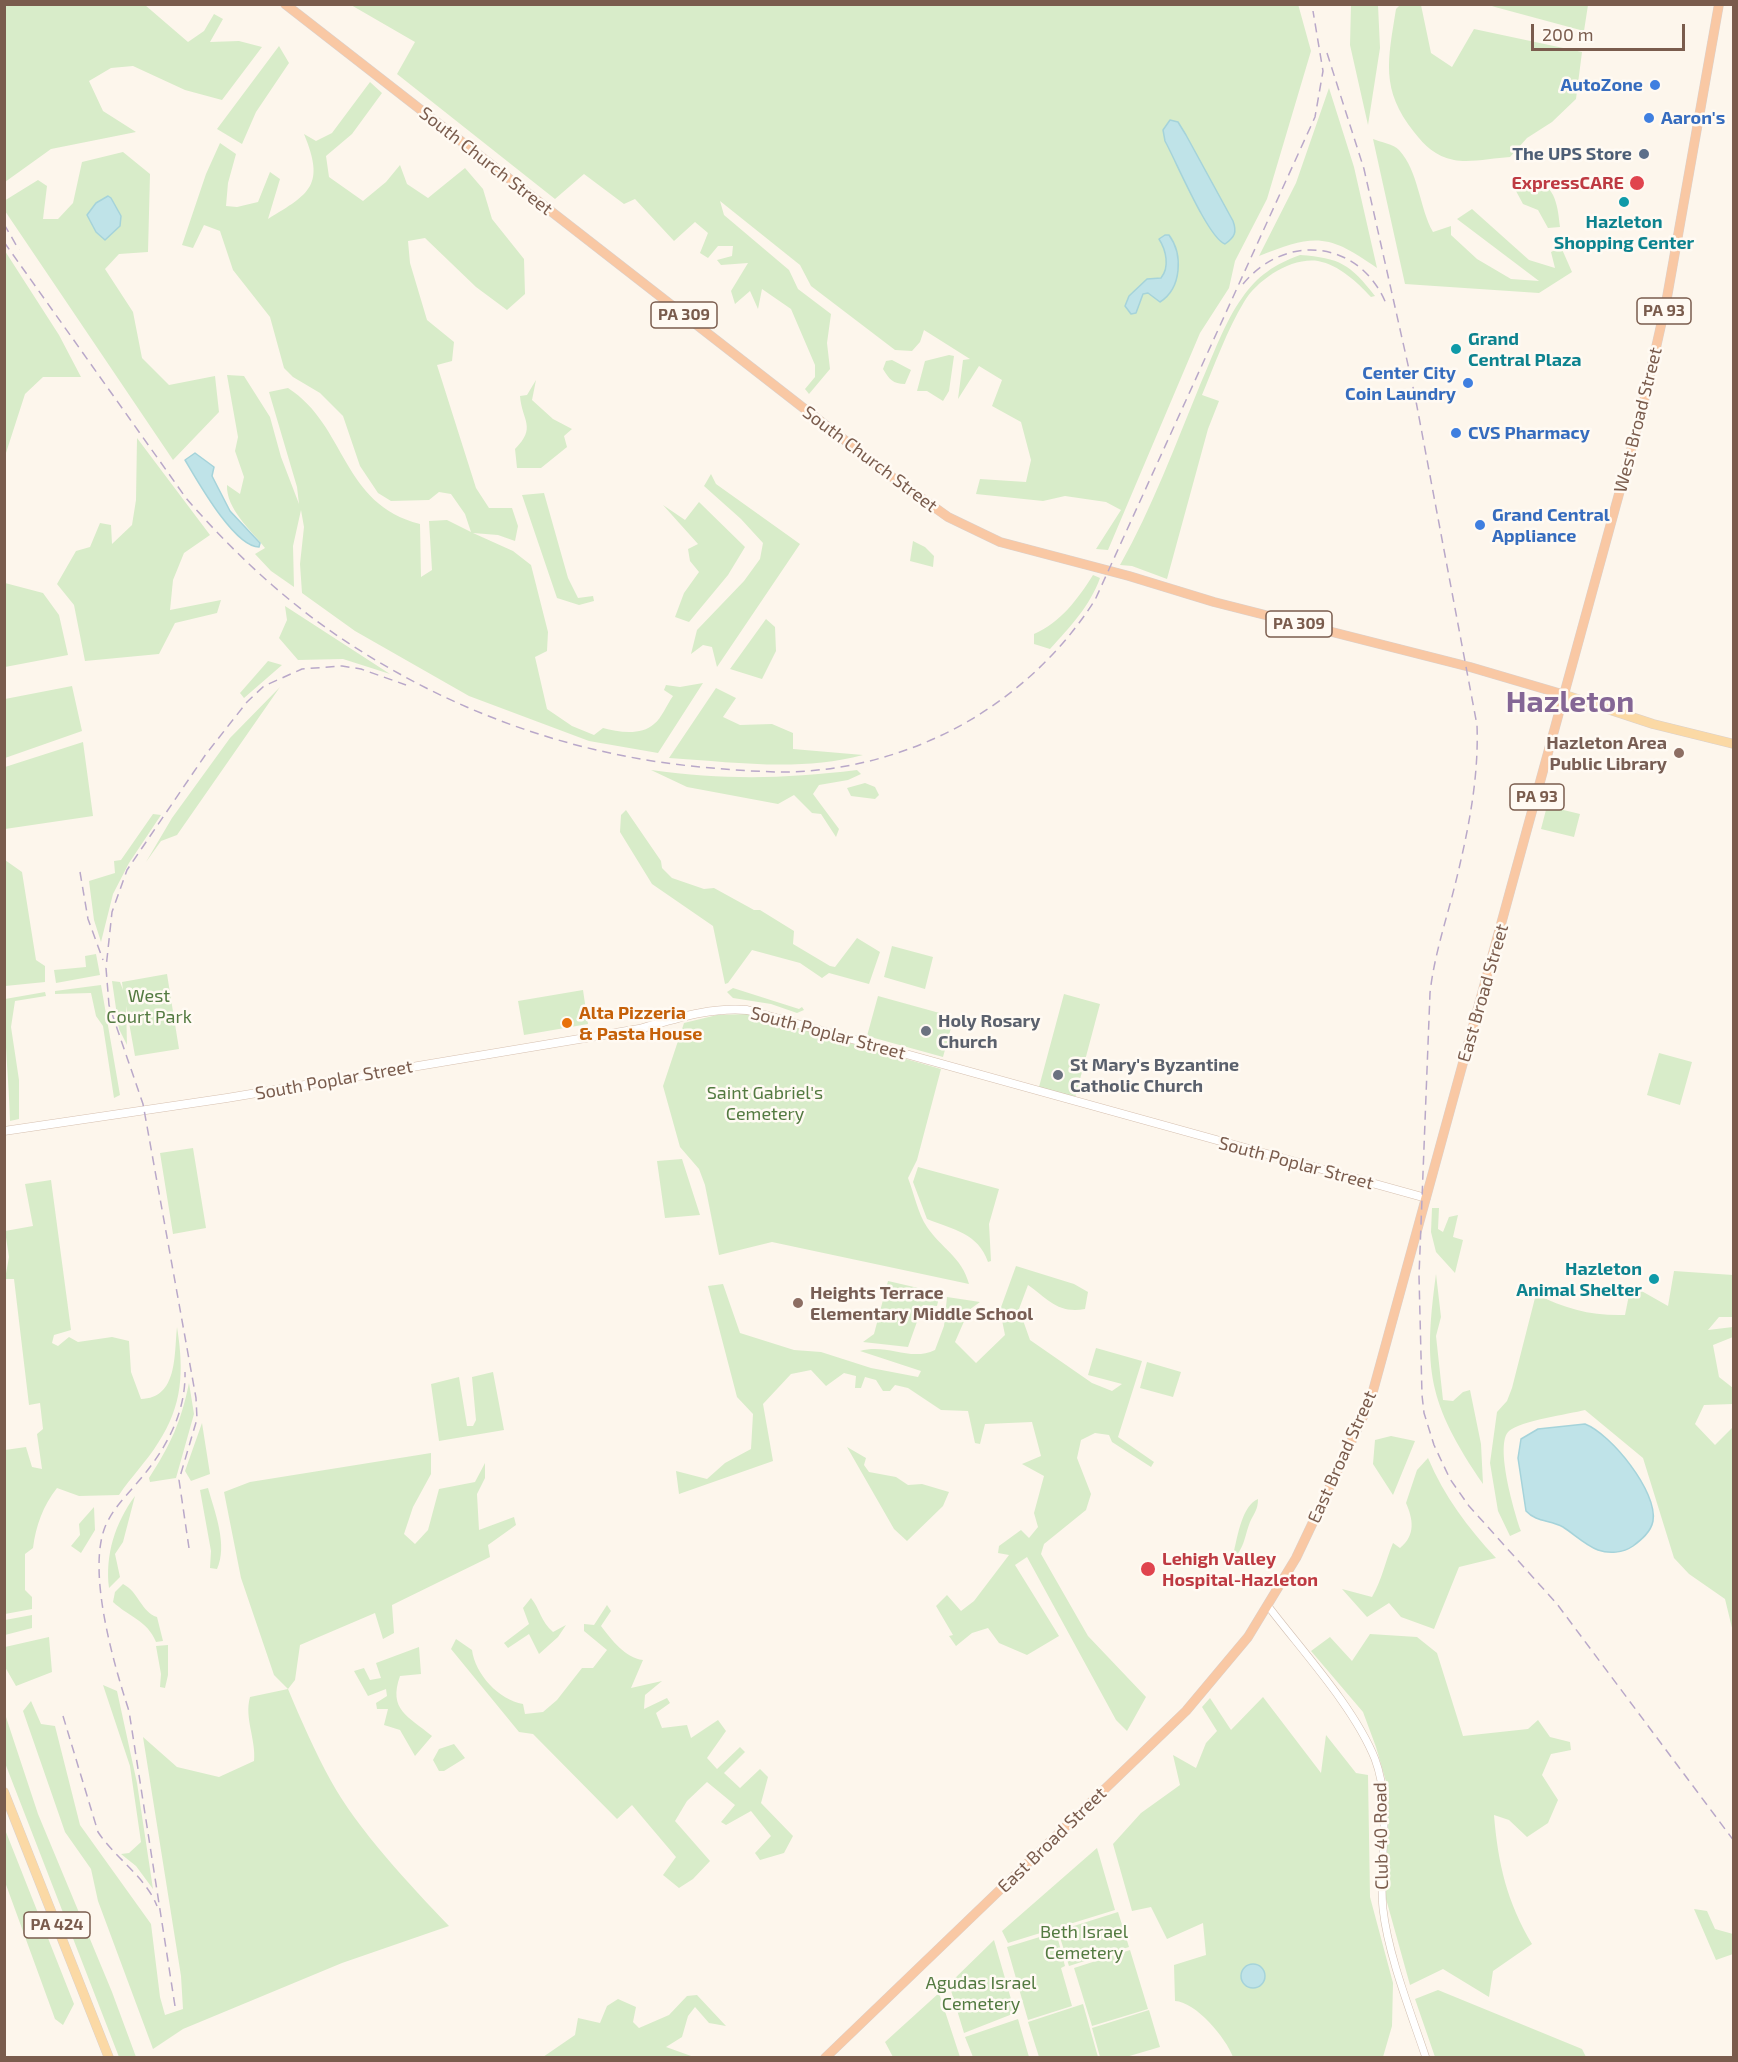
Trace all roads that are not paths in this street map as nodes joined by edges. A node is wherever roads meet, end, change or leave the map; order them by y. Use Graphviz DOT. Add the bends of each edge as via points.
graph roads {
  1 [pos="285,4"];
  2 [pos="1719,4"];
  3 [pos="1565,695"];
  4 [pos="1734,744"];
  5 [pos="1510,898"];
  6 [pos="4,1131"];
  7 [pos="1426,1198"];
  8 [pos="1268,1606"];
  9 [pos="4,1792"];
  10 [pos="109,2058"];
  11 [pos="825,2058"];
  12 [pos="1426,2058"];
  1 -- 3 [label="highway, South Church Street / PA 309" via="900,484 949,518 1000,542"];
  2 -- 3 [label="highway, West Broad Street / PA 93" via="1646,392"];
  3 -- 4 [label="main road, PA 309" via="1653,724"];
  3 -- 5 [label="highway, West Broad Street / PA 93"];
  5 -- 7 [label="highway, East Broad Street / PA 93"];
  6 -- 7 [label="main road, South Poplar Street" via="639,1029 726,1008 747,1010"];
  7 -- 8 [label="highway, East Broad Street / PA 93" via="1371,1398 1296,1558"];
  8 -- 11 [label="highway, East Broad Street / PA 93" via="1248,1637 1186,1711"];
  8 -- 12 [label="street, Club 40 Road" via="1359,1726 1375,1760 1383,1805 1383,1912"];
  9 -- 10 [label="main road, PA 424"];
}
